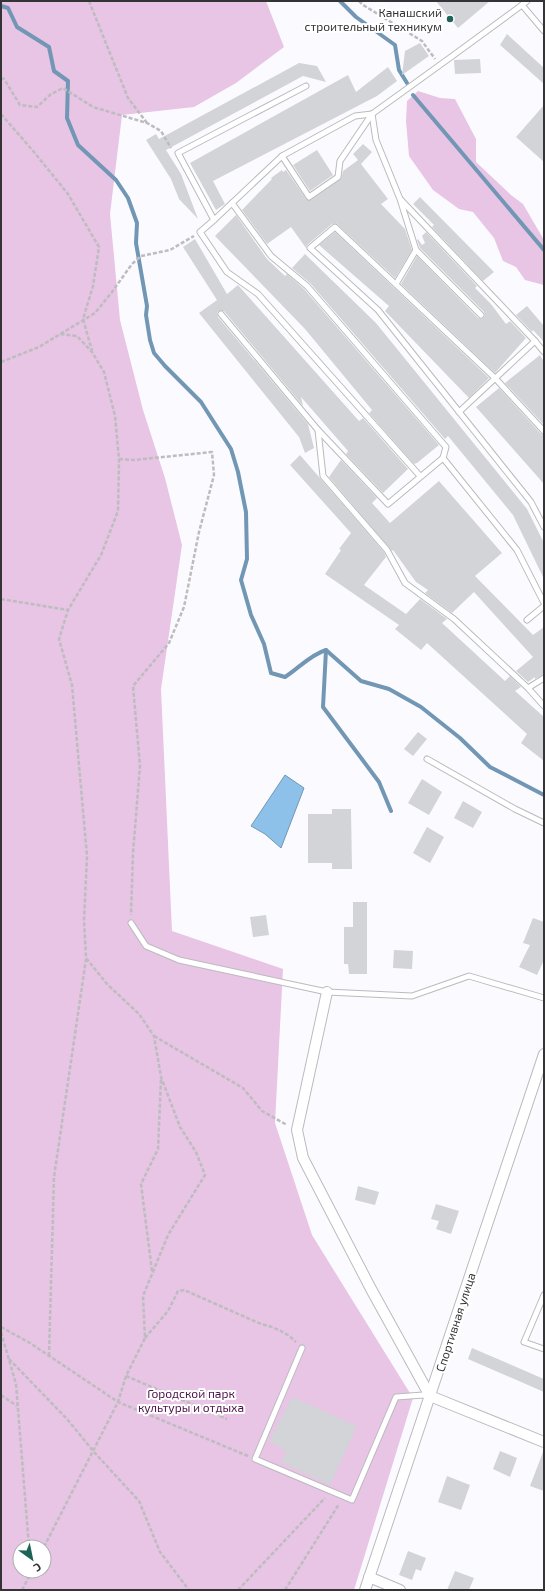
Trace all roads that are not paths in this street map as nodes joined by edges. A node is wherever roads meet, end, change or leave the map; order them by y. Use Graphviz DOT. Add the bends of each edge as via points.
graph roads {
  1 [pos="527,1"];
  2 [pos="522,5"];
  3 [pos="544,31"];
  4 [pos="306,86"];
  5 [pos="372,114"];
  6 [pos="282,156"];
  7 [pos="400,198"];
  8 [pos="232,203"];
  9 [pos="214,220"];
  10 [pos="416,250"];
  11 [pos="396,284"];
  12 [pos="221,314"];
  13 [pos="481,315"];
  14 [pos="535,341"];
  15 [pos="544,352"];
  16 [pos="495,378"];
  17 [pos="459,412"];
  18 [pos="318,430"];
  19 [pos="544,431"];
  20 [pos="443,458"];
  21 [pos="420,476"];
  22 [pos="544,527"];
  23 [pos="544,605"];
  24 [pos="527,620"];
  25 [pos="544,678"];
  26 [pos="528,688"];
  27 [pos="544,706"];
  28 [pos="427,759"];
  29 [pos="544,822"];
  30 [pos="131,923"];
  31 [pos="327,992"];
  32 [pos="544,998"];
  33 [pos="544,1054"];
  34 [pos="544,1295"];
  35 [pos="302,1348"];
  36 [pos="544,1350"];
  37 [pos="430,1396"];
  38 [pos="544,1442"];
  39 [pos="369,1578"];
  40 [pos="365,1590"];
  41 [pos="400,1590"];
  1 -- 2 [label="lane"];
  2 -- 3 [label="lane"];
  2 -- 5 [label="lane"];
  4 -- 9 [label="lane" via="178,153"];
  5 -- 6 [label="lane" via="355,116"];
  5 -- 6 [label="lane" via="340,161 338,177 309,197"];
  5 -- 7 [label="lane" via="376,140"];
  6 -- 8 [label="lane"];
  7 -- 10 [label="lane"];
  7 -- 14 [label="lane"];
  8 -- 9 [label="lane"];
  8 -- 20 [label="lane" via="271,256 307,286 446,447"];
  9 -- 21 [label="lane" via="200,232 227,272 258,294"];
  10 -- 11 [label="lane"];
  10 -- 13 [label="lane"];
  11 -- 16 [label="lane"];
  11 -- 17 [label="lane" via="335,227 310,248 378,310"];
  12 -- 18 [label="lane"];
  14 -- 15 [label="lane"];
  14 -- 16 [label="lane"];
  16 -- 17 [label="lane"];
  16 -- 19 [label="lane"];
  17 -- 22 [label="lane" via="531,502"];
  18 -- 21 [label="lane" via="388,504"];
  18 -- 26 [label="lane" via="324,476 387,550 405,583 454,619"];
  20 -- 21 [label="lane"];
  20 -- 23 [label="lane" via="517,550"];
  23 -- 24 [label="lane"];
  25 -- 26 [label="lane"];
  26 -- 27 [label="lane"];
  28 -- 29 [label="lane" via="515,809"];
  30 -- 31 [label="lane" via="146,946 179,960"];
  31 -- 32 [label="lane" via="412,996 469,976"];
  31 -- 37 [label="street" via="297,1130 303,1158"];
  33 -- 37 [label="street, Спортивная улица"];
  34 -- 36 [label="lane" via="524,1342"];
  35 -- 37 [label="lane" via="255,1459 352,1500 396,1397"];
  37 -- 38 [label="street"];
  37 -- 39 [label="street, Спортивная улица"];
  39 -- 40 [label="street, Спортивная улица"];
  39 -- 41 [label="street"];
}
